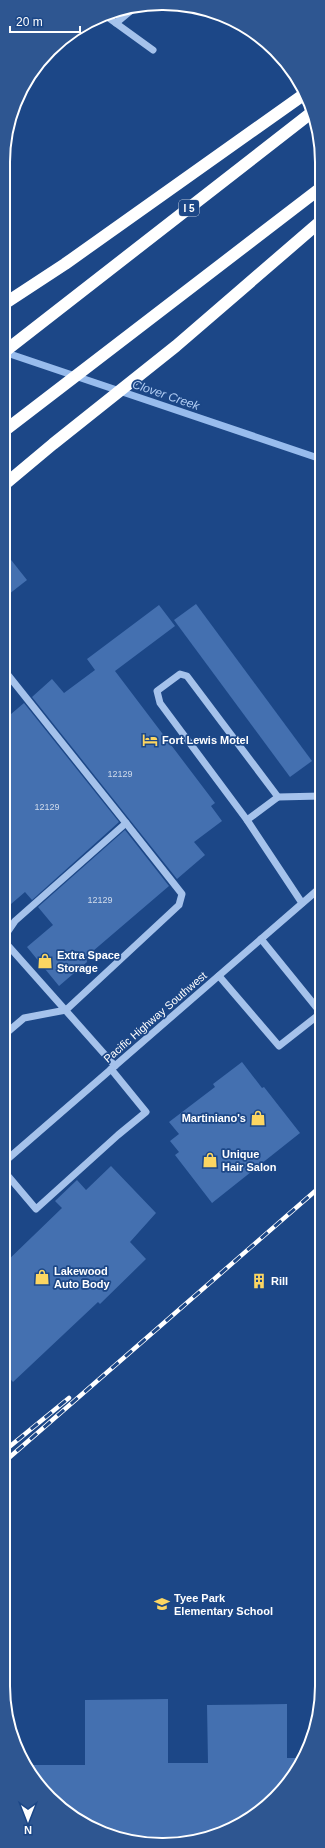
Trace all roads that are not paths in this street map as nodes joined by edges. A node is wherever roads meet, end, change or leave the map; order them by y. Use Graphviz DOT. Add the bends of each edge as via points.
graph roads {
  1 [pos="126,14"];
  2 [pos="110,19"];
  3 [pos="116,23"];
  4 [pos="153,50"];
  5 [pos="300,98"];
  6 [pos="308,116"];
  7 [pos="315,192"];
  8 [pos="315,226"];
  9 [pos="10,300"];
  10 [pos="10,347"];
  11 [pos="10,426"];
  12 [pos="10,480"];
  13 [pos="10,677"];
  14 [pos="315,796"];
  15 [pos="278,797"];
  16 [pos="247,820"];
  17 [pos="126,822"];
  18 [pos="315,892"];
  19 [pos="302,903"];
  20 [pos="10,928"];
  21 [pos="261,939"];
  22 [pos="10,948"];
  23 [pos="218,976"];
  24 [pos="315,1006"];
  25 [pos="66,1010"];
  26 [pos="315,1018"];
  27 [pos="10,1030"];
  28 [pos="113,1067"];
  29 [pos="10,1158"];
  30 [pos="10,1178"];
  1 -- 3 [label="street"];
  2 -- 3 [label="street"];
  3 -- 4 [label="street"];
  5 -- 9 [label="highway"];
  6 -- 10 [label="highway, I 5"];
  7 -- 11 [label="highway"];
  8 -- 12 [label="highway" via="176,346"];
  13 -- 17 [label="street"];
  14 -- 15 [label="street"];
  15 -- 16 [label="street"];
  15 -- 16 [label="street" via="187,676 180,674 157,691 160,703"];
  16 -- 19 [label="street"];
  17 -- 20 [label="street"];
  17 -- 25 [label="street" via="182,894 179,904"];
  18 -- 19 [label="street, Pacific Highway Southwest"];
  19 -- 21 [label="street, Pacific Highway Southwest"];
  21 -- 23 [label="street, Pacific Highway Southwest"];
  21 -- 24 [label="street"];
  22 -- 25 [label="street"];
  23 -- 26 [label="street" via="279,1046"];
  23 -- 28 [label="street, Pacific Highway Southwest"];
  25 -- 27 [label="street" via="24,1018"];
  25 -- 28 [label="street"];
  28 -- 29 [label="street, Pacific Highway Southwest"];
  28 -- 30 [label="street" via="146,1112 36,1209"];
}
